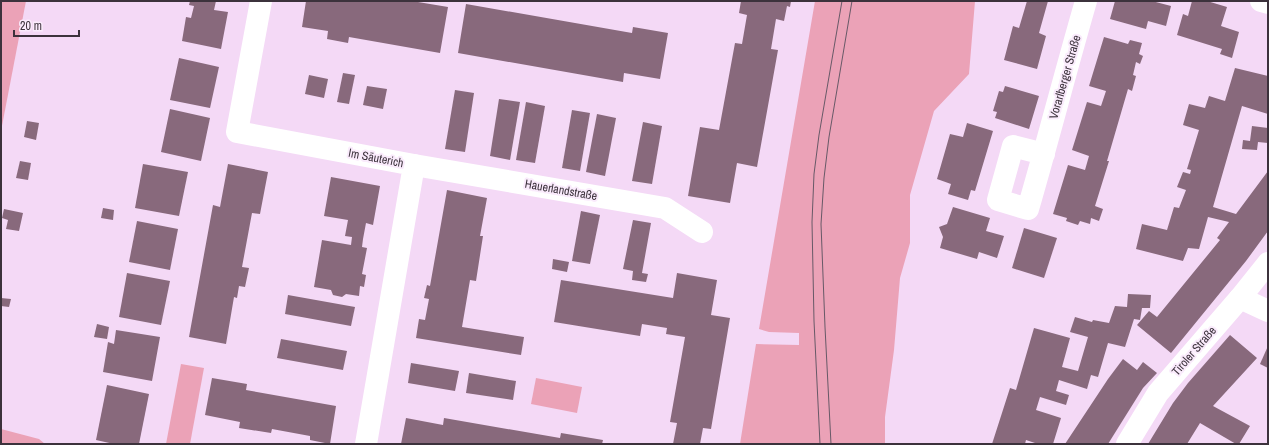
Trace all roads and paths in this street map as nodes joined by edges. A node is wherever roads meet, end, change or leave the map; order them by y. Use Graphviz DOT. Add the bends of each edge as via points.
graph roads {
  1 [pos="261,1"];
  2 [pos="1086,1"];
  3 [pos="1261,1"];
  4 [pos="1268,3"];
  5 [pos="1044,154"];
  6 [pos="414,165"];
  7 [pos="702,232"];
  8 [pos="1268,263"];
  9 [pos="1240,298"];
  10 [pos="1268,311"];
  11 [pos="366,444"];
  12 [pos="1127,444"];
  1 -- 6 [label="street, Im Säuterich" via="237,132"];
  2 -- 5 [label="street, Vorarlberger Straße"];
  3 -- 4 [label="street"];
  6 -- 7 [label="street, Hauerlandstraße" via="665,208"];
  6 -- 11 [label="street, Im Säuterich"];
  8 -- 9 [label="street, Tiroler Straße"];
  9 -- 10 [label="street"];
  9 -- 12 [label="street, Tiroler Straße" via="1158,393"];
}
